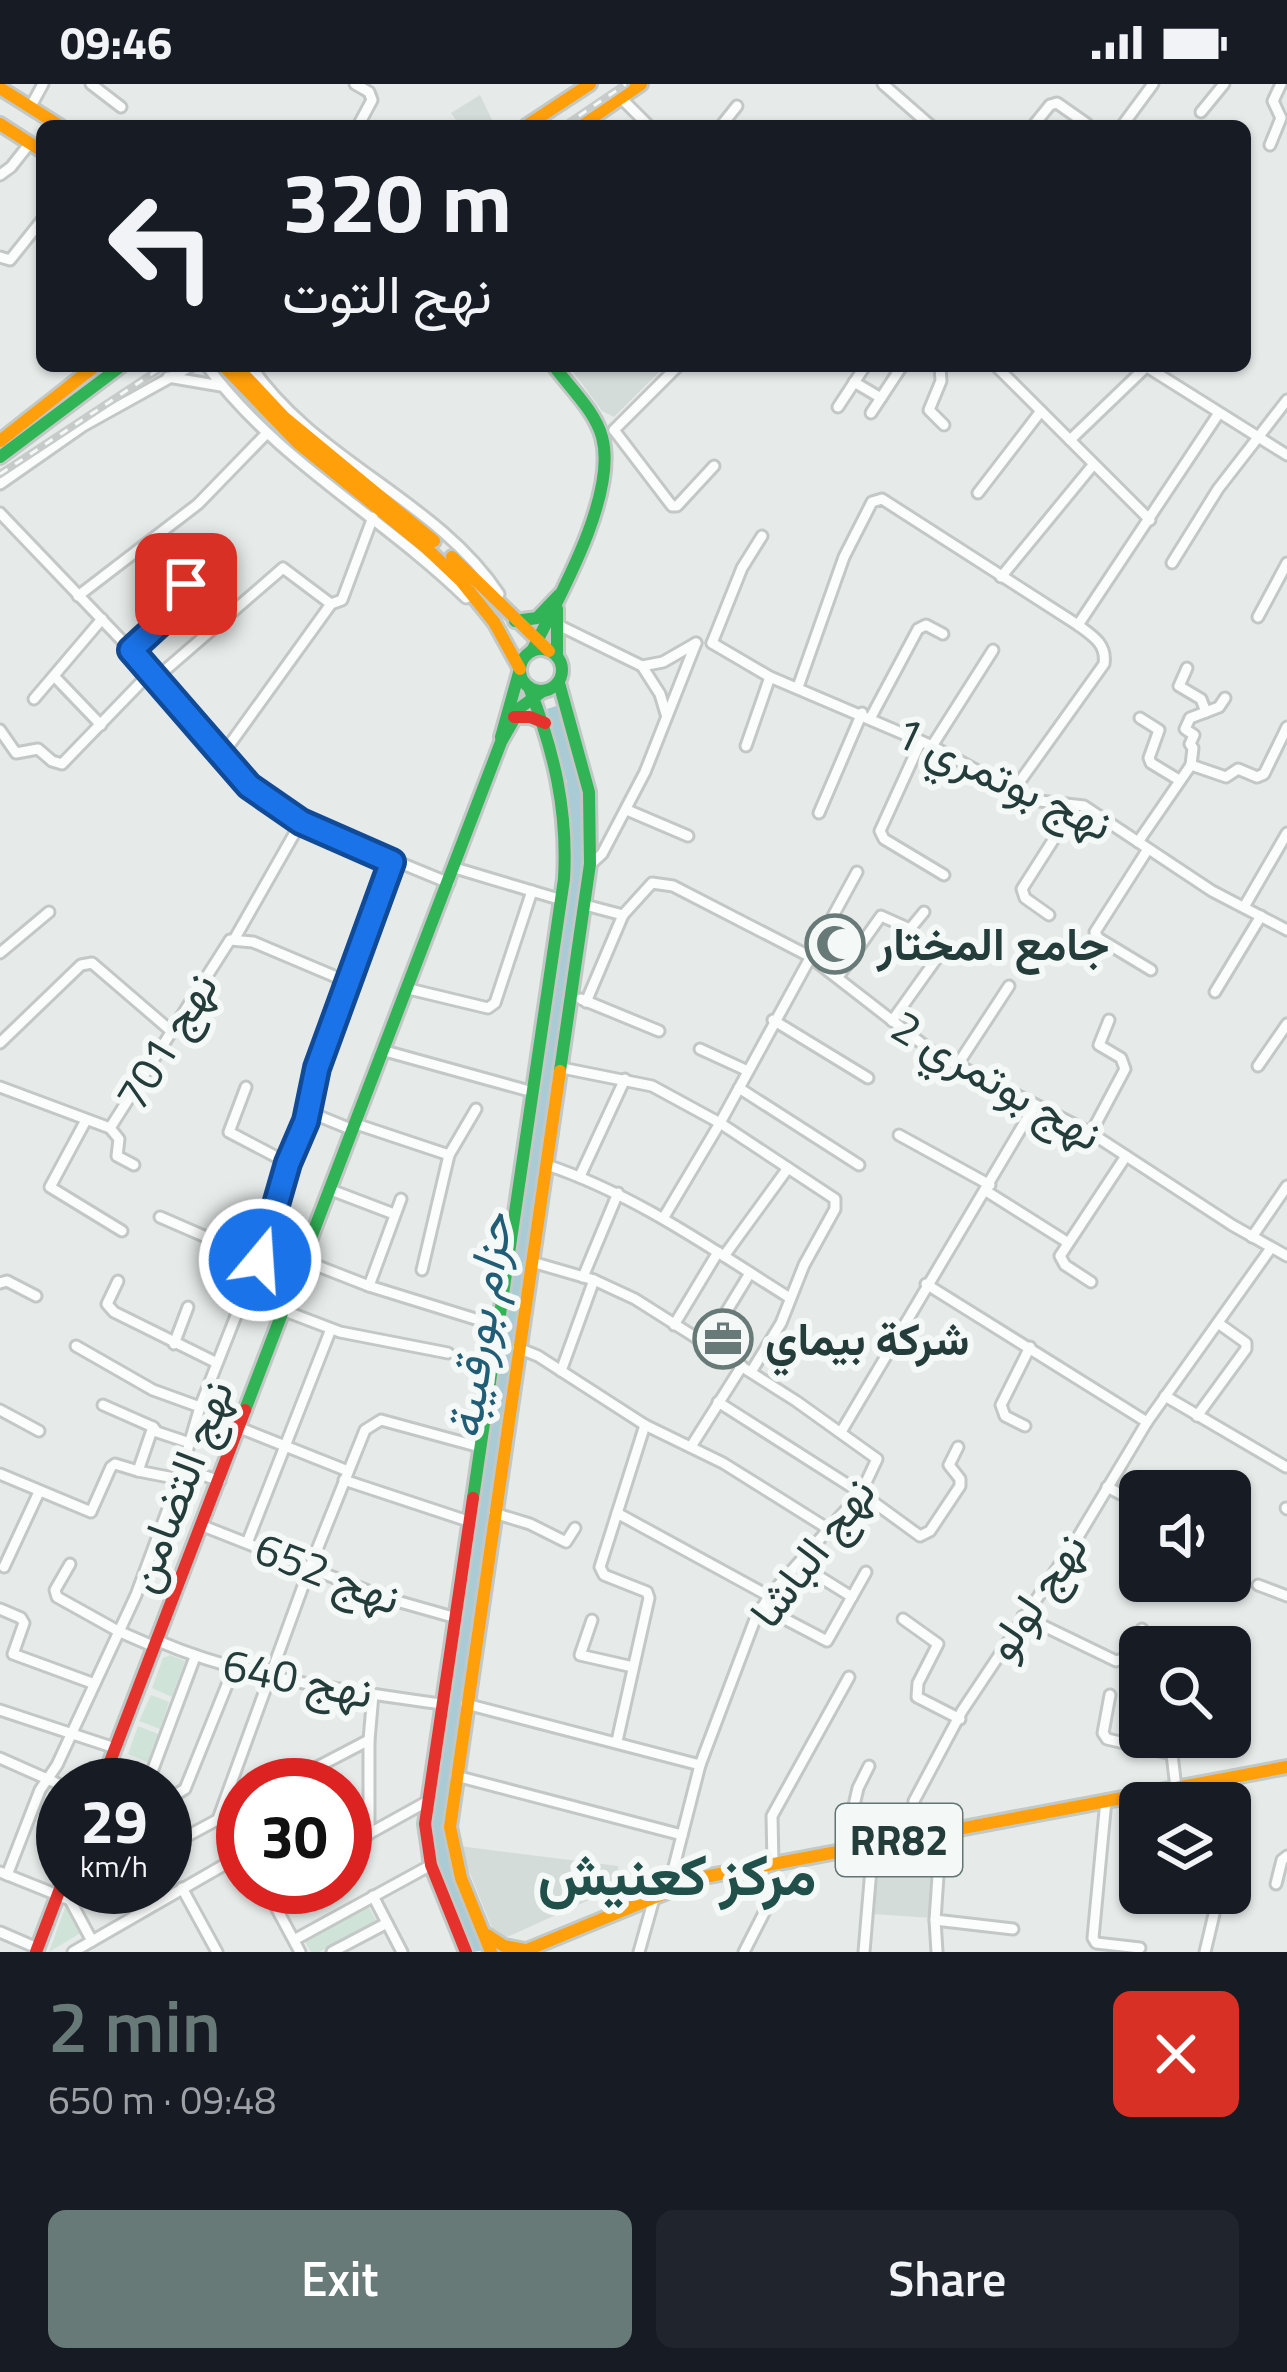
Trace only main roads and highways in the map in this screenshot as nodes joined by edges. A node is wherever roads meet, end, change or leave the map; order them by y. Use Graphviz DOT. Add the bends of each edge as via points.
graph roads {
  1 [pos="590,84"];
  2 [pos="641,84"];
  3 [pos="0,88"];
  4 [pos="0,98"];
  5 [pos="0,112"];
  6 [pos="51,120"];
  7 [pos="535,120"];
  8 [pos="589,120"];
  9 [pos="36,121"];
  10 [pos="0,124"];
  11 [pos="36,142"];
  12 [pos="36,143"];
  13 [pos="87,372"];
  14 [pos="113,372"];
  15 [pos="215,372"];
  16 [pos="229,372"];
  17 [pos="250,372"];
  18 [pos="558,372"];
  19 [pos="266,416"];
  20 [pos="1,439"];
  21 [pos="0,457"];
  22 [pos="510,616"];
  23 [pos="547,621"];
  24 [pos="544,650"];
  25 [pos="520,669"];
  26 [pos="559,683"];
  27 [pos="535,692"];
  28 [pos="514,717"];
  29 [pos="545,723"];
  30 [pos="501,742"];
  31 [pos="111,1758"];
  32 [pos="1287,1767"];
  33 [pos="53,1914"];
  34 [pos="487,1935"];
  35 [pos="36,1950"];
  36 [pos="523,1951"];
  37 [pos="466,1952"];
  38 [pos="491,1952"];
  1 -- 7 [label="main road"];
  2 -- 8 [label="main road"];
  3 -- 6 [label="main road"];
  4 -- 9 [label="main road"];
  5 -- 11 [label="main road"];
  10 -- 12 [label="main road"];
  13 -- 20 [label="main road"];
  14 -- 21 [label="main road"];
  15 -- 19 [label="main road"];
  16 -- 19 [label="main road"];
  17 -- 22 [label="main road" via="297,428 474,575"];
  18 -- 23 [label="main road" via="603,441 603,478"];
  19 -- 25 [label="main road" via="478,596"];
  22 -- 23 [label="main road"];
  22 -- 24 [label="main road"];
  23 -- 24 [label="main road"];
  23 -- 24 [label="main road"];
  24 -- 25 [label="main road, نهج التضامن"];
  24 -- 26 [label="main road" via="562,669"];
  25 -- 27 [label="main road"];
  25 -- 30 [label="main road, نهج التضامن"];
  26 -- 27 [label="main road, نهج التضامن"];
  26 -- 34 [label="main road" via="589,792 590,864 579,999 562,1068 456,1776 451,1845"];
  27 -- 28 [label="main road, نهج التضامن"];
  27 -- 29 [label="main road"];
  28 -- 29 [label="main road"];
  28 -- 30 [label="main road, نهج التضامن"];
  29 -- 37 [label="main road" via="565,802 562,900 428,1801 431,1865"];
  30 -- 31 [label="main road, نهج التضامن"];
  32 -- 36 [label="main road, RR82" via="704,1877"];
  33 -- 35 [label="main road"];
  34 -- 36 [label="main road"];
  34 -- 38 [label="main road"];
}
